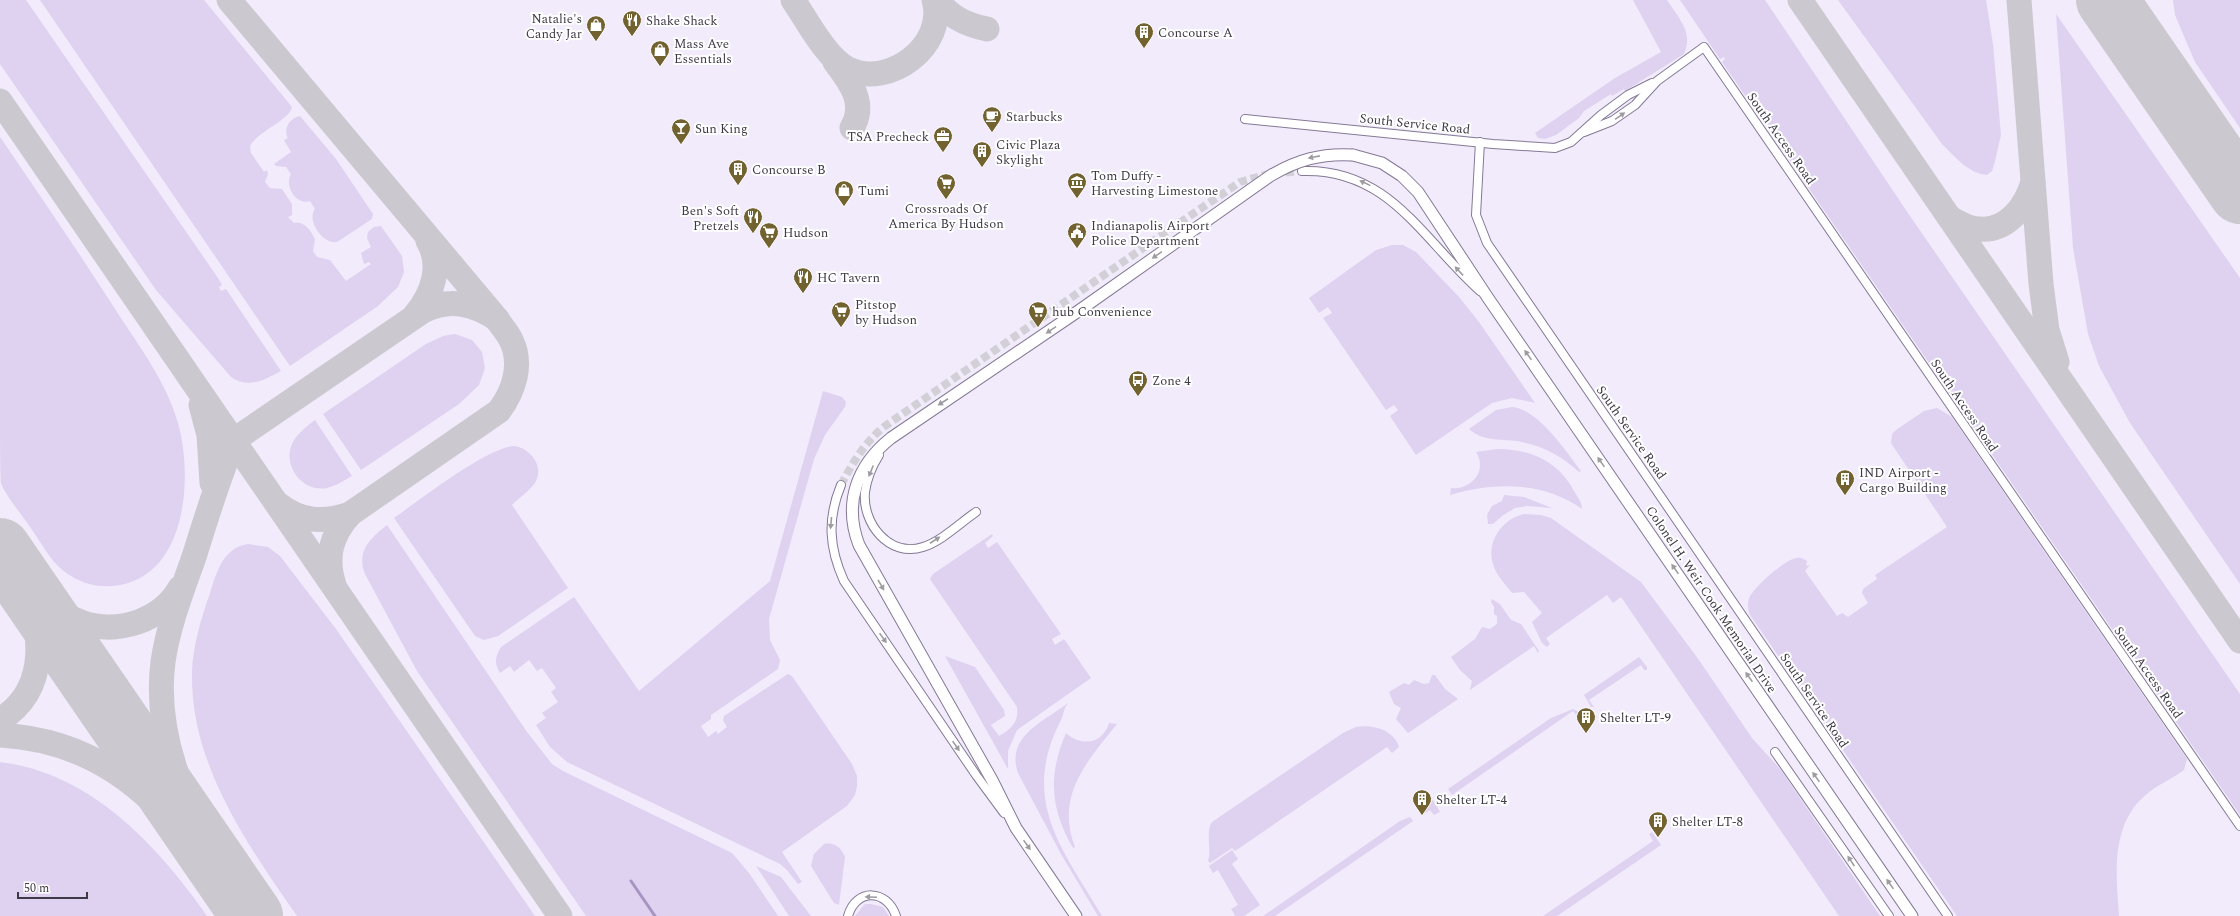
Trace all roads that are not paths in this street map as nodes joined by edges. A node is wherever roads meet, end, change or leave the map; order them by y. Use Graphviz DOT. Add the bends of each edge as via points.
graph roads {
  1 [pos="1656,81"];
  2 [pos="1245,118"];
  3 [pos="1584,132"];
  4 [pos="1480,142"];
  5 [pos="1302,171"];
  6 [pos="1488,298"];
  7 [pos="891,438"];
  8 [pos="841,485"];
  9 [pos="976,512"];
  10 [pos="1775,752"];
  11 [pos="2240,826"];
  12 [pos="1016,828"];
  13 [pos="848,916"];
  14 [pos="896,916"];
  15 [pos="1076,916"];
  16 [pos="1889,916"];
  17 [pos="1912,916"];
  18 [pos="1948,916"];
  1 -- 3 [label="street, South Access Road" via="1628,95 1601,115"];
  3 -- 1 [label="street, South Access Road, one-way" via="1612,121 1635,105"];
  1 -- 11 [label="street, South Access Road" via="1704,47"];
  2 -- 4 [label="street, South Service Road"];
  3 -- 4 [label="street, South Access Road" via="1571,142 1555,148"];
  4 -- 18 [label="street, South Service Road" via="1476,215 1485,239"];
  6 -- 5 [label="street, one-way" via="1378,190 1347,176 1325,171"];
  6 -- 7 [label="street, Colonel H. Weir Cook Memorial Drive, one-way, bridge" via="1411,184 1382,163 1352,156 1312,157 1270,176"];
  17 -- 6 [label="street, Colonel H. Weir Cook Memorial Drive, one-way"];
  7 -- 9 [label="street, one-way" via="875,461 865,492 869,520 886,540 903,548 923,547"];
  7 -- 12 [label="street, Colonel H. Weir Cook Memorial Drive, one-way" via="870,457 862,469 855,489 852,519 856,538 992,780"];
  8 -- 12 [label="street, one-way" via="833,508 831,534 837,566 844,581 976,775"];
  16 -- 10 [label="street, one-way"];
  12 -- 15 [label="street, one-way"];
  14 -- 13 [label="street, one-way" via="889,902 868,896 854,902"];
}
